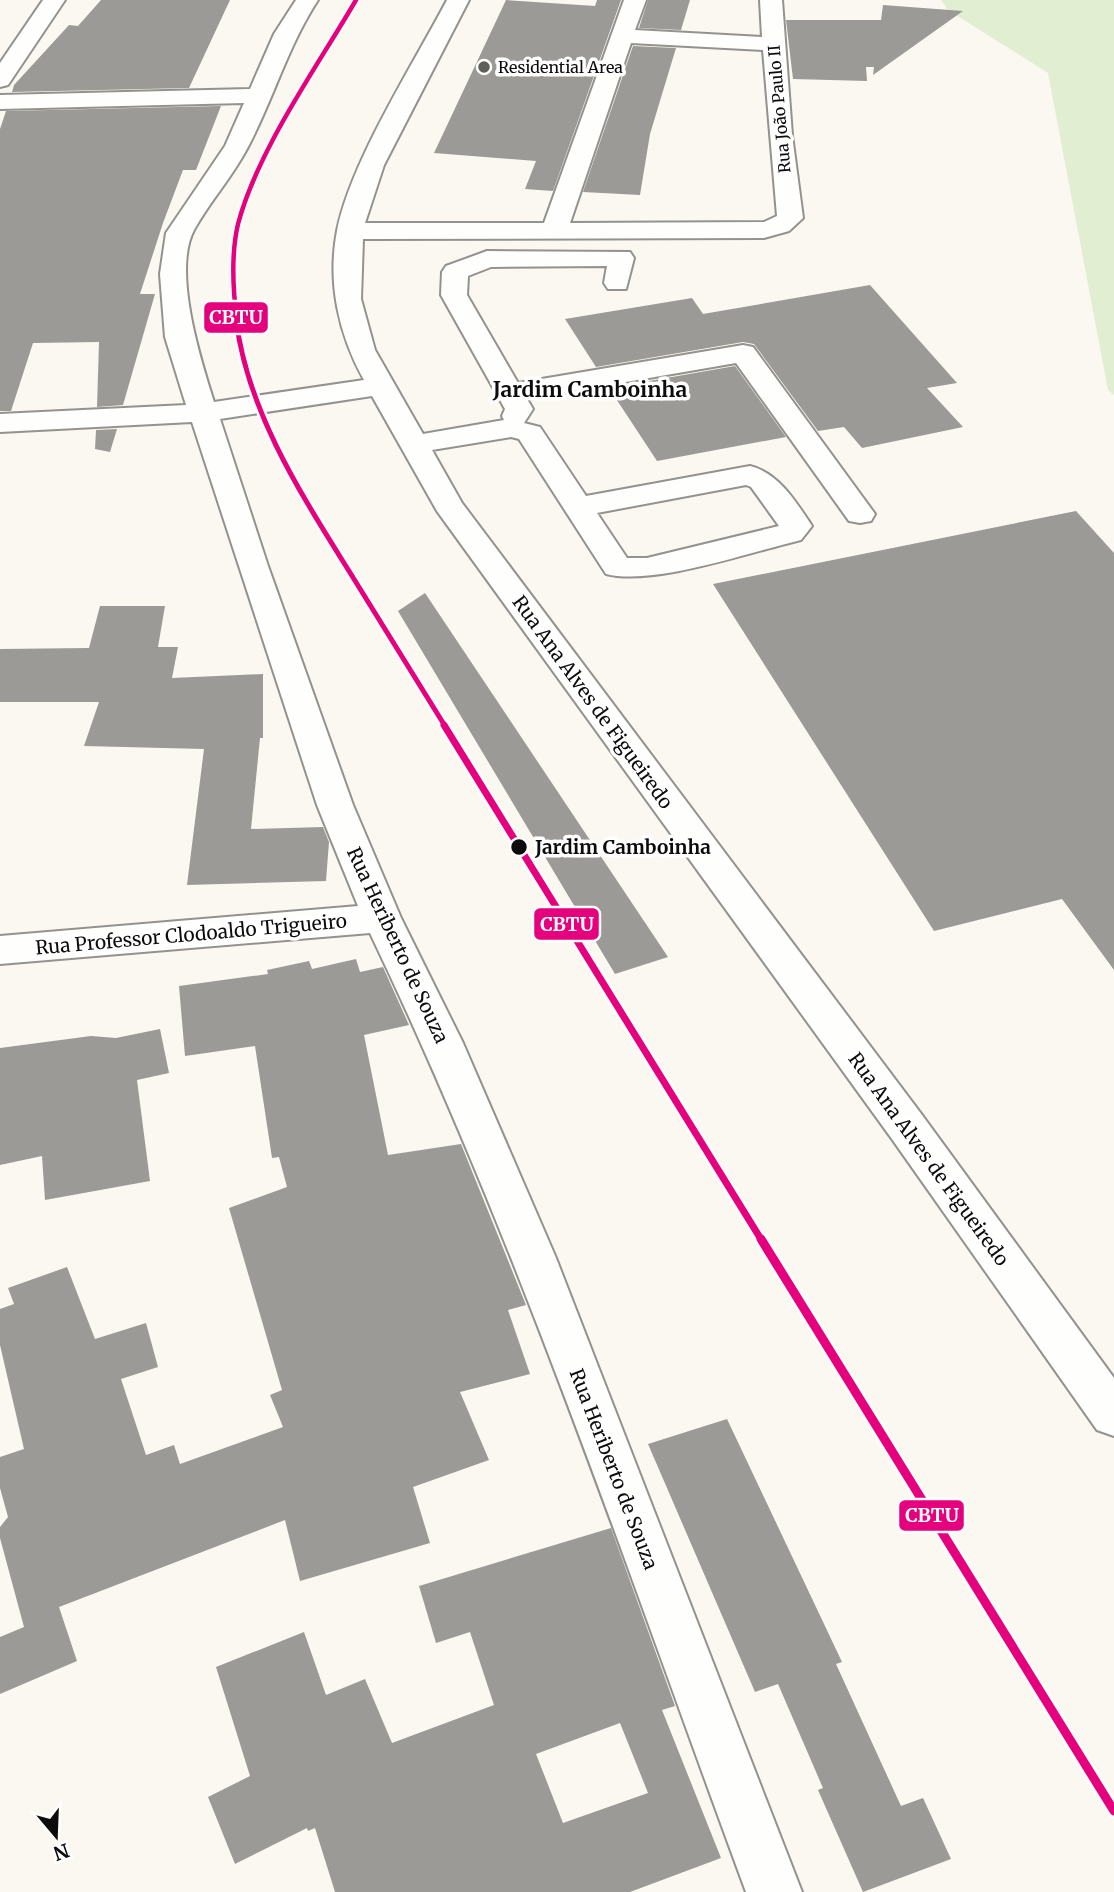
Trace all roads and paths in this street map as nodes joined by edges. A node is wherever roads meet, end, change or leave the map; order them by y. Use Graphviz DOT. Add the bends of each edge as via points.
graph roads {
  1 [pos="54,0"];
  2 [pos="307,0"];
  3 [pos="458,0"];
  4 [pos="635,0"];
  5 [pos="771,0"];
  6 [pos="621,36"];
  7 [pos="772,44"];
  8 [pos="0,80"];
  9 [pos="256,96"];
  10 [pos="0,102"];
  11 [pos="555,229"];
  12 [pos="350,231"];
  13 [pos="617,282"];
  14 [pos="380,386"];
  15 [pos="510,393"];
  16 [pos="202,412"];
  17 [pos="0,423"];
  18 [pos="511,428"];
  19 [pos="413,444"];
  20 [pos="579,507"];
  21 [pos="860,514"];
  22 [pos="382,918"];
  23 [pos="0,950"];
  24 [pos="1114,1415"];
  25 [pos="774,1892"];
  1 -- 8 [label="street"];
  2 -- 9 [label="street, Rua Heriberto de Souza"];
  3 -- 12 [label="street, Rua Ana Alves de Figueiredo" via="372,165"];
  4 -- 6 [label="street"];
  5 -- 7 [label="street, Rua João Paulo II"];
  6 -- 7 [label="street"];
  6 -- 11 [label="street"];
  7 -- 11 [label="street, Rua João Paulo II" via="790,218 764,230"];
  9 -- 10 [label="street"];
  9 -- 16 [label="street, Rua Heriberto de Souza" via="237,146 179,233 173,274 179,337"];
  11 -- 12 [label="street"];
  12 -- 14 [label="street, Rua Ana Alves de Figueiredo" via="348,299 361,349"];
  13 -- 15 [label="street" via="621,258 487,259 455,272 454,295"];
  14 -- 16 [label="street"];
  14 -- 19 [label="street, Rua Ana Alves de Figueiredo"];
  15 -- 18 [label="street" via="519,409"];
  15 -- 21 [label="street" via="743,353"];
  16 -- 17 [label="street"];
  16 -- 22 [label="street, Rua Heriberto de Souza" via="335,805"];
  18 -- 19 [label="street"];
  18 -- 20 [label="street" via="530,433"];
  19 -- 24 [label="street, Rua Ana Alves de Figueiredo" via="447,505"];
  20 -- 20 [label="street" via="617,567 631,569 790,533 797,527 762,481 750,475"];
  22 -- 23 [label="street, Rua Professor Clodoaldo Trigueiro"];
  22 -- 25 [label="street, Rua Heriberto de Souza" via="443,1043 529,1245"];
}
